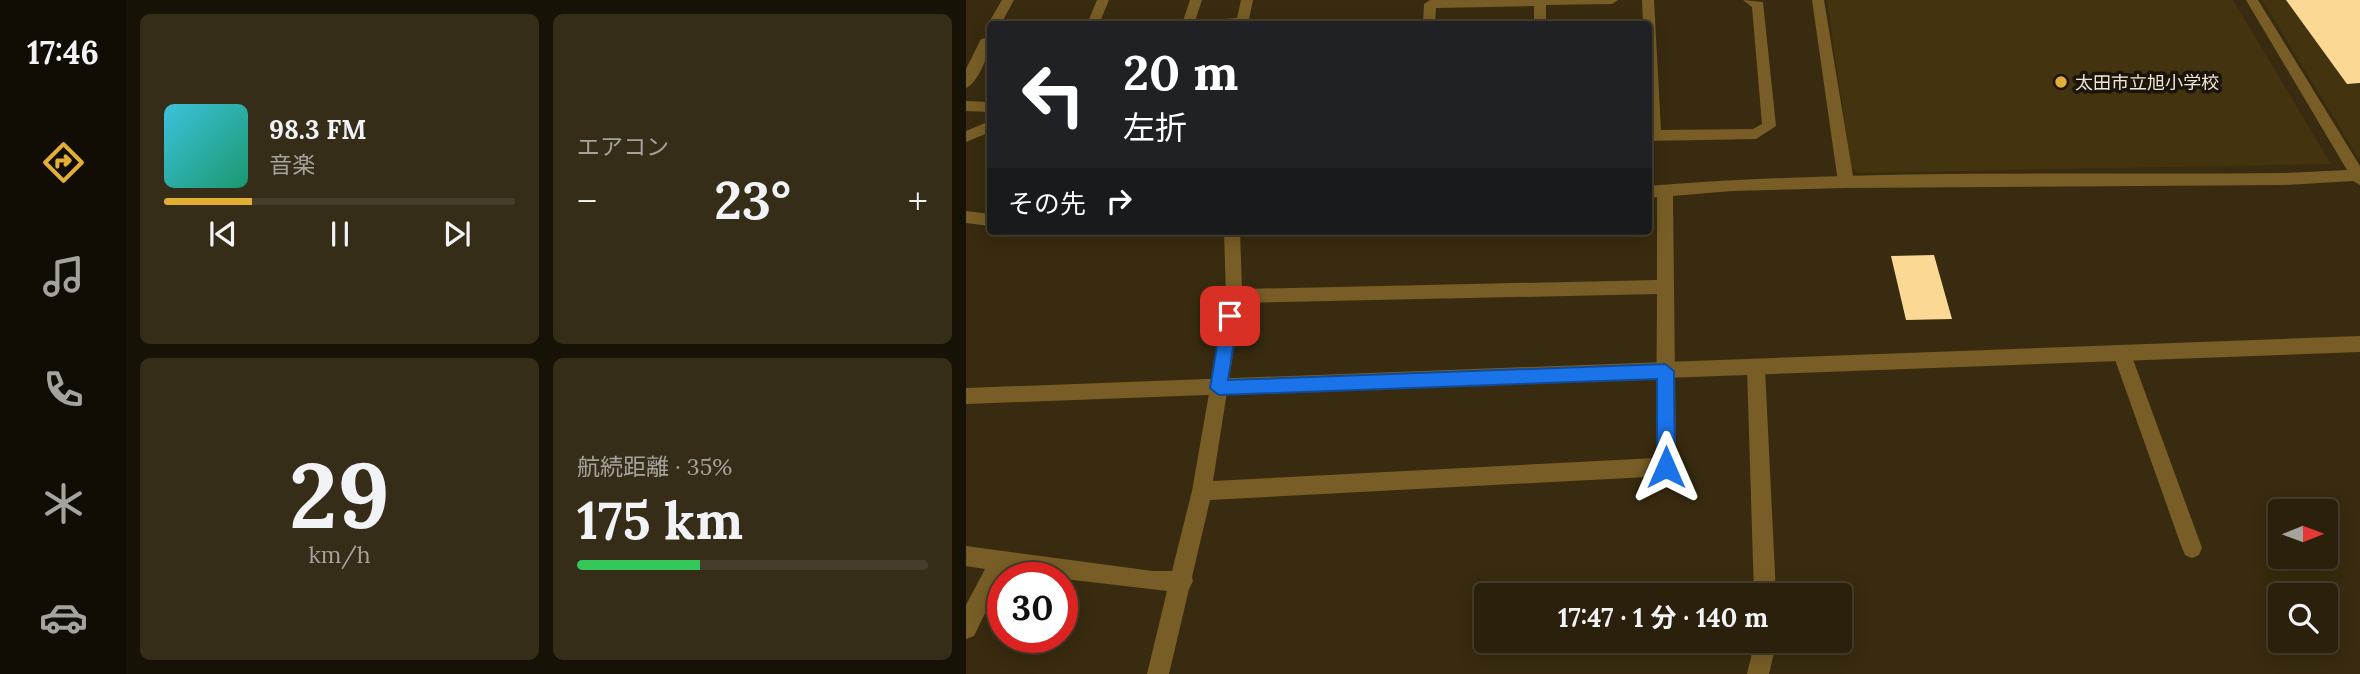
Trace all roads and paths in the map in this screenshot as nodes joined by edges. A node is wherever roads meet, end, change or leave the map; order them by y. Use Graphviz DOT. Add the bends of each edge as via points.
graph roads {
  1 [pos="1008,0"];
  2 [pos="1103,0"];
  3 [pos="1196,0"];
  4 [pos="1247,0"];
  5 [pos="1612,0"];
  6 [pos="1648,0"];
  7 [pos="1749,0"];
  8 [pos="1818,0"];
  9 [pos="2252,0"];
  10 [pos="1539,1"];
  11 [pos="997,21"];
  12 [pos="1094,21"];
  13 [pos="1189,21"];
  14 [pos="1242,21"];
  15 [pos="1429,21"];
  16 [pos="1540,21"];
  17 [pos="1648,21"];
  18 [pos="987,43"];
  19 [pos="966,83"];
  20 [pos="966,106"];
  21 [pos="987,107"];
  22 [pos="987,127"];
  23 [pos="1652,136"];
  24 [pos="966,137"];
  25 [pos="2359,177"];
  26 [pos="1846,182"];
  27 [pos="1657,192"];
  28 [pos="966,217"];
  29 [pos="987,220"];
  30 [pos="1232,235"];
  31 [pos="1666,287"];
  32 [pos="1234,296"];
  33 [pos="2360,344"];
  34 [pos="2122,354"];
  35 [pos="1756,368"];
  36 [pos="1665,371"];
  37 [pos="1219,388"];
  38 [pos="966,396"];
  39 [pos="1202,491"];
  40 [pos="2192,548"];
  41 [pos="966,556"];
  42 [pos="1000,560"];
  43 [pos="1183,581"];
  44 [pos="1765,583"];
  45 [pos="966,628"];
  46 [pos="1763,653"];
  47 [pos="1158,674"];
  48 [pos="1758,674"];
  1 -- 11 [label="street"];
  2 -- 12 [label="street"];
  3 -- 13 [label="street"];
  4 -- 14 [label="street"];
  5 -- 10 [label="street"];
  6 -- 17 [label="street"];
  7 -- 23 [label="street" via="1758,5 1769,126 1756,134"];
  8 -- 26 [label="street"];
  9 -- 25 [label="street"];
  10 -- 15 [label="street" via="1430,4"];
  10 -- 16 [label="street"];
  18 -- 19 [label="street"];
  20 -- 21 [label="street"];
  22 -- 24 [label="street"];
  25 -- 26 [label="street"];
  26 -- 27 [label="street"];
  27 -- 31 [label="street"];
  28 -- 29 [label="street"];
  30 -- 32 [label="street"];
  31 -- 32 [label="street"];
  31 -- 36 [label="street"];
  32 -- 37 [label="street"];
  33 -- 34 [label="street"];
  34 -- 35 [label="street"];
  34 -- 40 [label="street"];
  35 -- 36 [label="street"];
  35 -- 44 [label="street"];
  36 -- 37 [label="street"];
  36 -- 39 [label="street" via="1666,467"];
  37 -- 38 [label="street"];
  37 -- 39 [label="street"];
  39 -- 43 [label="street"];
  41 -- 42 [label="street"];
  42 -- 43 [label="street"];
  42 -- 45 [label="street"];
  43 -- 47 [label="street"];
  46 -- 48 [label="street"];
}
